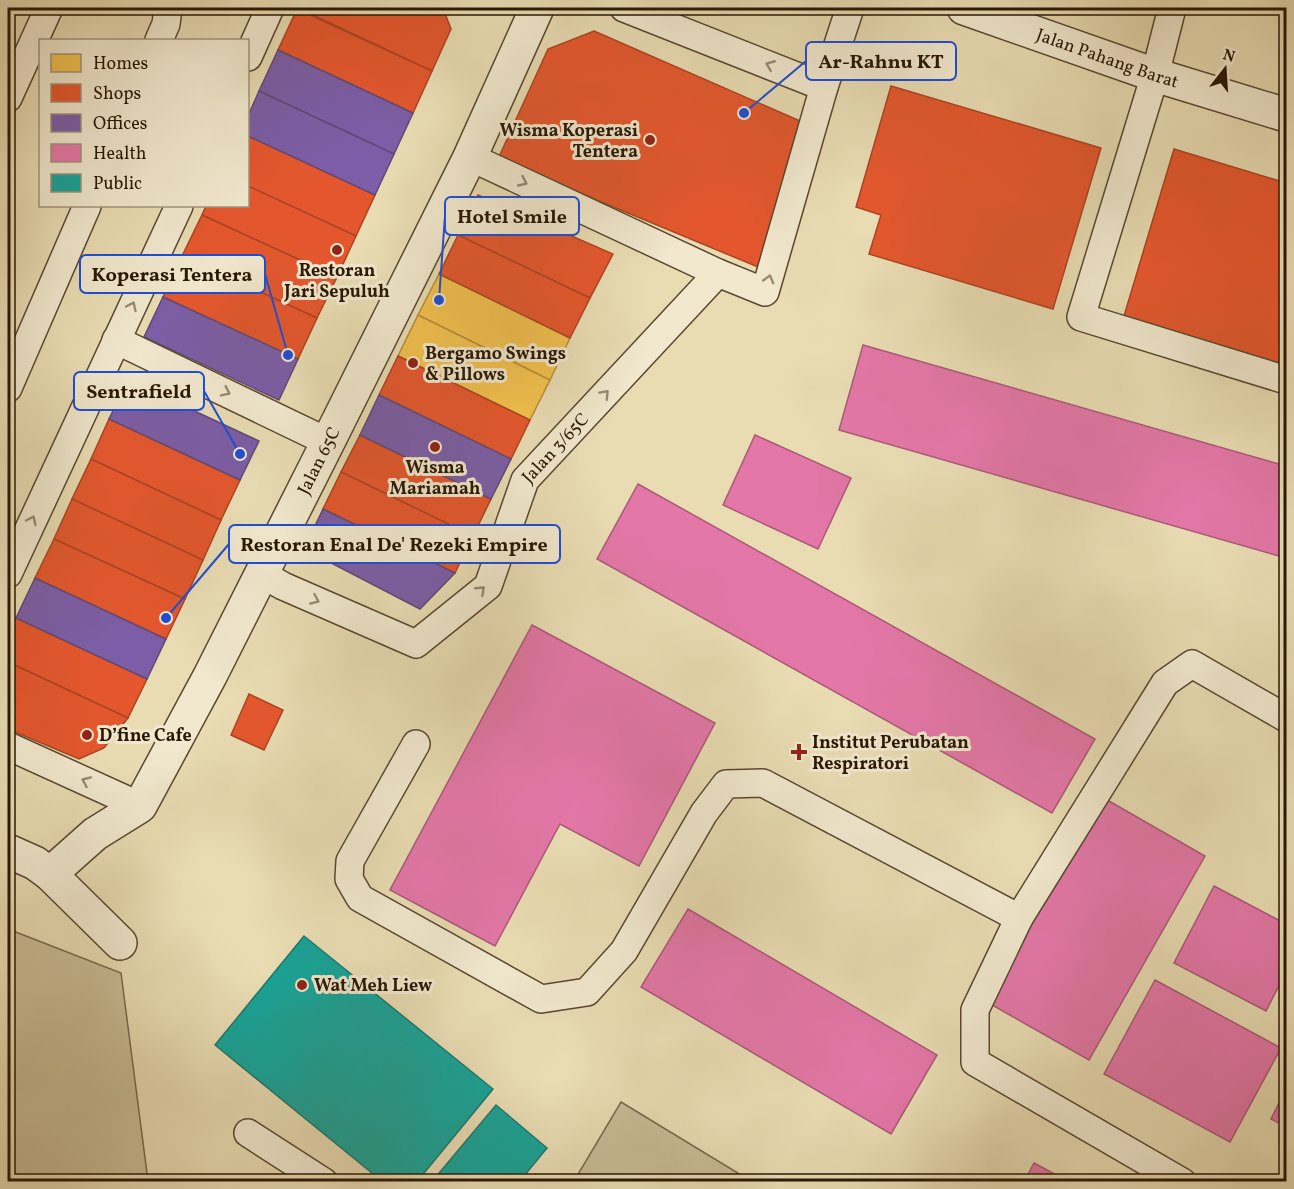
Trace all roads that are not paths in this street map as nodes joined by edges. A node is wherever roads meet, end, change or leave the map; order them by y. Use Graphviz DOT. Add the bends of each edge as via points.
graph roads {
  1 [pos="49,8"];
  2 [pos="168,8"];
  3 [pos="270,8"];
  4 [pos="537,8"];
  5 [pos="624,8"];
  6 [pos="850,8"];
  7 [pos="964,8"];
  8 [pos="1172,8"];
  9 [pos="159,39"];
  10 [pos="249,55"];
  11 [pos="1155,75"];
  12 [pos="824,87"];
  13 [pos="8,98"];
  14 [pos="1287,115"];
  15 [pos="470,157"];
  16 [pos="87,207"];
  17 [pos="179,207"];
  18 [pos="732,273"];
  19 [pos="116,340"];
  20 [pos="1287,380"];
  21 [pos="8,388"];
  22 [pos="328,442"];
  23 [pos="8,573"];
  24 [pos="262,574"];
  25 [pos="1287,718"];
  26 [pos="416,744"];
  27 [pos="8,746"];
  28 [pos="140,806"];
  29 [pos="8,851"];
  30 [pos="50,874"];
  31 [pos="1018,918"];
  32 [pos="120,943"];
  33 [pos="248,1133"];
  34 [pos="312,1179"];
  35 [pos="1182,1182"];
  1 -- 13 [label="lane"];
  2 -- 9 [label="lane"];
  3 -- 10 [label="lane"];
  4 -- 15 [label="street, Jalan 65C"];
  12 -- 5 [label="lane, one-way"];
  6 -- 12 [label="lane"];
  7 -- 11 [label="street, Jalan Pahang Barat"];
  8 -- 11 [label="lane"];
  11 -- 14 [label="street, Jalan Pahang Barat"];
  11 -- 20 [label="lane" via="1081,317"];
  18 -- 12 [label="lane, one-way" via="765,292"];
  15 -- 18 [label="lane, one-way" via="624,221"];
  15 -- 22 [label="street, Jalan 65C"];
  16 -- 21 [label="lane"];
  19 -- 17 [label="lane, one-way"];
  24 -- 18 [label="lane, Jalan 3/65C, one-way" via="416,644 488,586 525,480"];
  19 -- 22 [label="lane, one-way"];
  23 -- 19 [label="lane, one-way"];
  22 -- 24 [label="street, Jalan 65C"];
  24 -- 28 [label="street, Jalan 65C"];
  25 -- 31 [label="lane" via="1192,664 1164,683"];
  26 -- 31 [label="lane" via="350,861 349,879 360,898 541,999 587,992 624,951 704,813 726,784 763,783"];
  28 -- 27 [label="lane, one-way"];
  28 -- 30 [label="street" via="95,834"];
  29 -- 30 [label="street"];
  30 -- 32 [label="street"];
  31 -- 35 [label="lane" via="975,1010 975,1062"];
  33 -- 34 [label="lane"];
}
